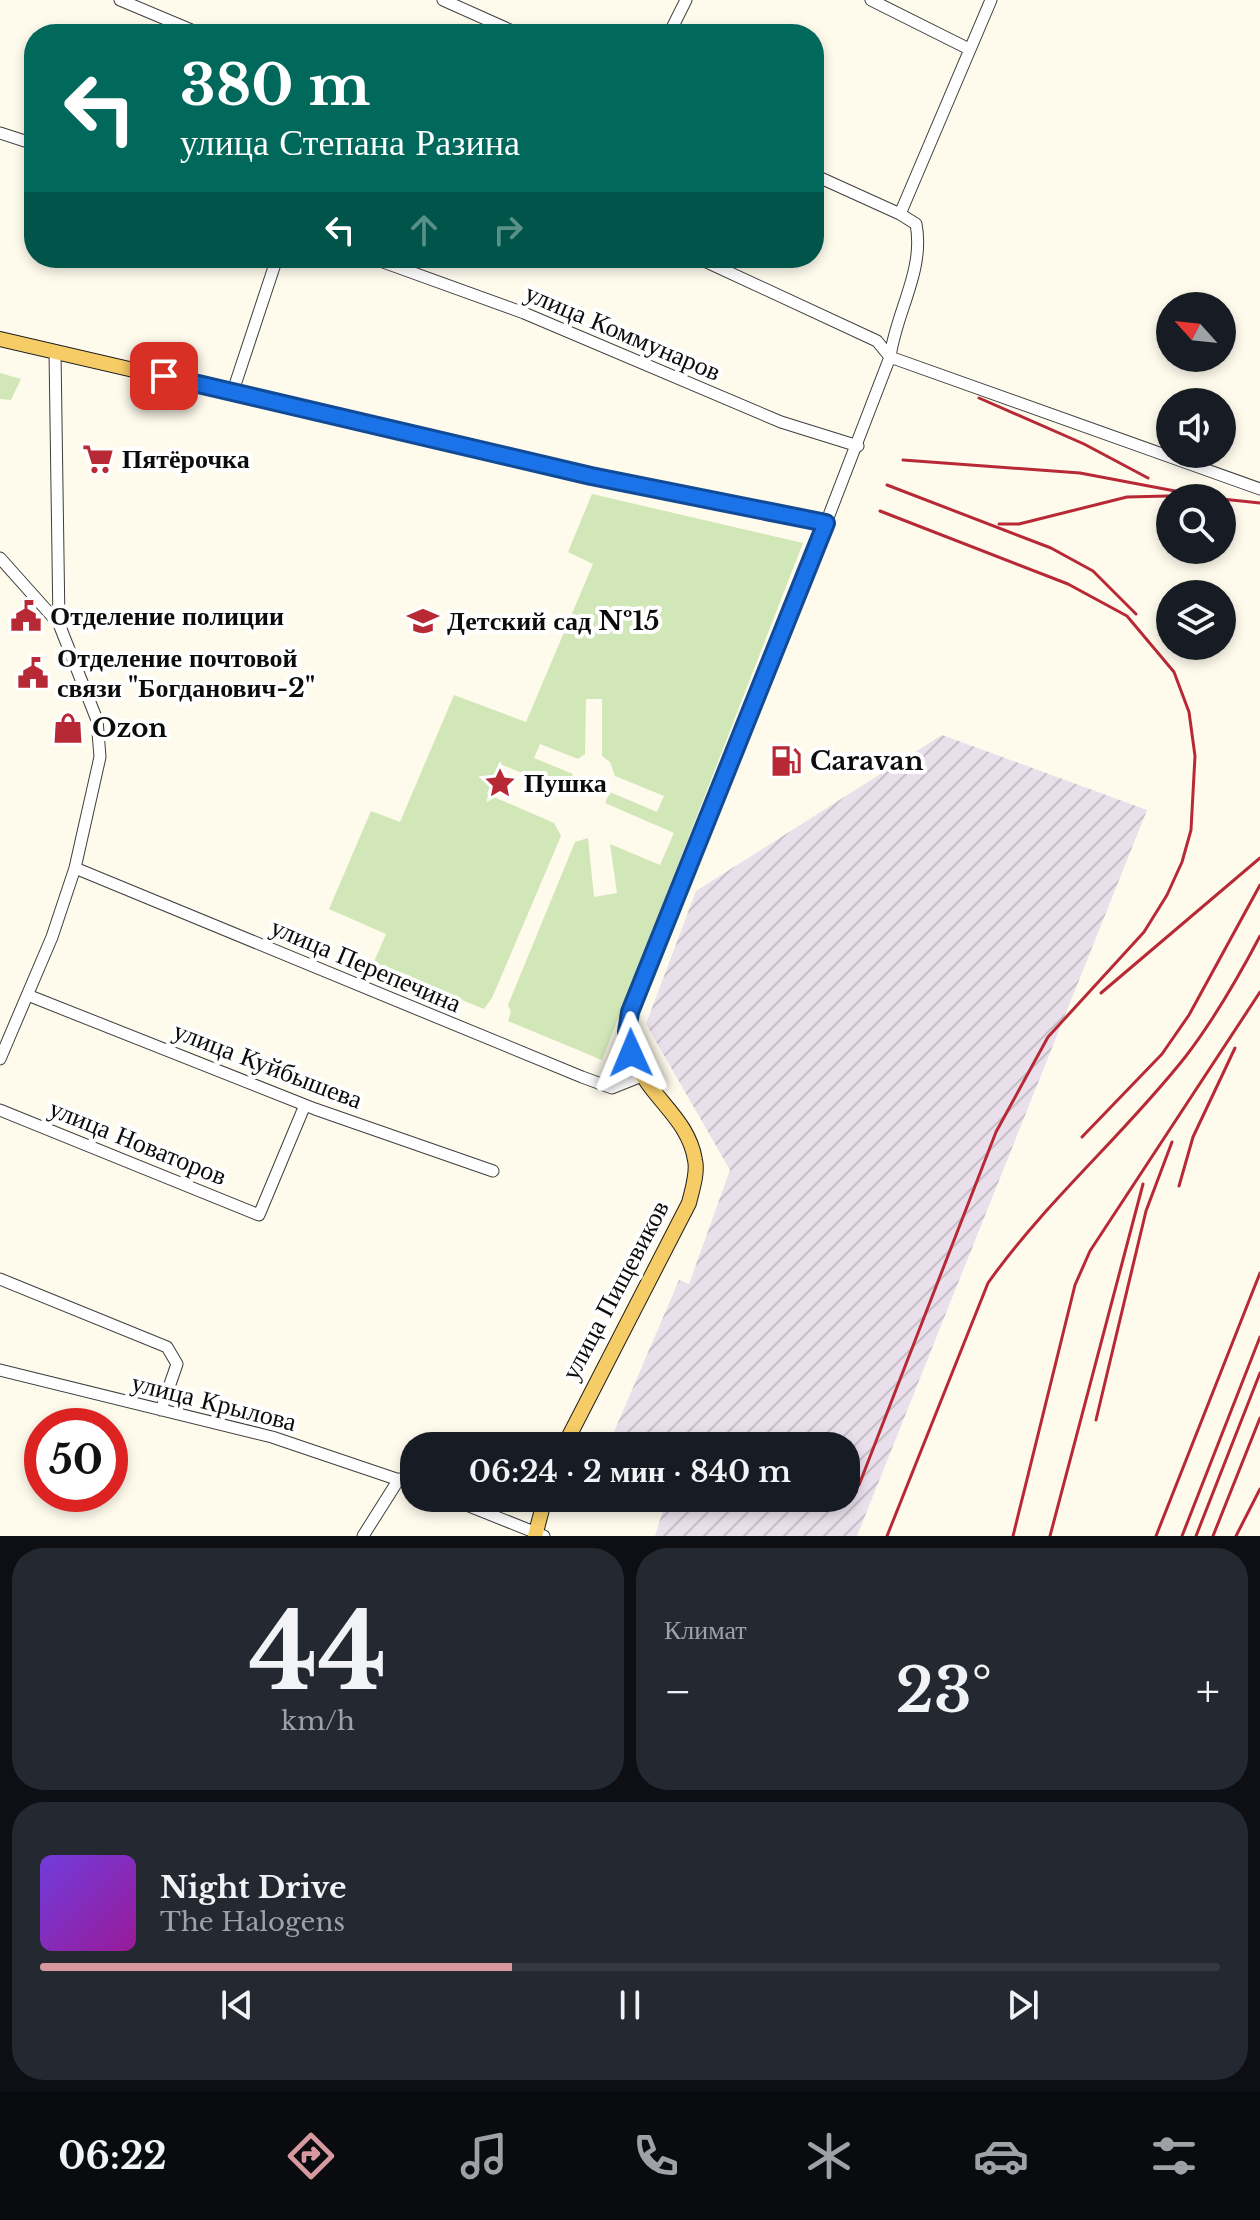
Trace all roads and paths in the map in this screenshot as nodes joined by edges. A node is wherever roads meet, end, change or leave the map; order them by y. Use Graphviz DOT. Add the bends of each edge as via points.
graph roads {
  1 [pos="120,0"];
  2 [pos="443,0"];
  3 [pos="686,0"];
  4 [pos="871,0"];
  5 [pos="991,0"];
  6 [pos="177,24"];
  7 [pos="497,24"];
  8 [pos="674,24"];
  9 [pos="969,49"];
  10 [pos="0,133"];
  11 [pos="24,141"];
  12 [pos="824,180"];
  13 [pos="900,214"];
  14 [pos="274,268"];
  15 [pos="400,268"];
  16 [pos="720,268"];
  17 [pos="0,339"];
  18 [pos="55,352"];
  19 [pos="890,357"];
  20 [pos="233,391"];
  21 [pos="858,446"];
  22 [pos="1260,489"];
  23 [pos="826,523"];
  24 [pos="0,558"];
  25 [pos="59,624"];
  26 [pos="75,868"];
  27 [pos="30,996"];
  28 [pos="0,1059"];
  29 [pos="642,1076"];
  30 [pos="305,1105"];
  31 [pos="0,1110"];
  32 [pos="493,1171"];
  33 [pos="0,1279"];
  34 [pos="0,1370"];
  35 [pos="161,1410"];
  36 [pos="571,1432"];
  37 [pos="399,1479"];
  38 [pos="483,1512"];
  39 [pos="542,1512"];
  40 [pos="538,1535"];
  41 [pos="363,1536"];
  1 -- 6 [label="street"];
  2 -- 7 [label="street"];
  3 -- 8 [label="street"];
  4 -- 9 [label="street"];
  5 -- 9 [label="street"];
  9 -- 13 [label="street"];
  10 -- 11 [label="street"];
  12 -- 13 [label="street"];
  13 -- 19 [label="street, улица Пищевиков" via="916,224 918,262 892,336"];
  14 -- 20 [label="street"];
  15 -- 21 [label="street, улица Коммунаров" via="524,313 781,422"];
  16 -- 19 [label="street" via="877,341"];
  17 -- 18 [label="main road"];
  18 -- 20 [label="main road"];
  18 -- 25 [label="street"];
  19 -- 21 [label="street, улица Пищевиков"];
  19 -- 22 [label="street"];
  20 -- 23 [label="main road" via="591,476"];
  21 -- 23 [label="street, улица Пищевиков"];
  23 -- 29 [label="main road, улица Пищевиков" via="630,1012 629,1042"];
  24 -- 25 [label="street"];
  25 -- 26 [label="street" via="100,739"];
  26 -- 27 [label="street"];
  26 -- 29 [label="street, улица Перепечина" via="582,1077 612,1088"];
  27 -- 28 [label="street"];
  27 -- 30 [label="street, улица Куйбышева"];
  29 -- 36 [label="main road, улица Пищевиков" via="696,1160 689,1203"];
  30 -- 31 [label="street, улица Новаторов" via="259,1215"];
  30 -- 32 [label="street, улица Куйбышева"];
  33 -- 35 [label="street" via="167,1347 177,1364"];
  34 -- 35 [label="street, улица Крылова"];
  35 -- 37 [label="street, улица Крылова" via="272,1437"];
  37 -- 41 [label="street"];
  38 -- 40 [label="street"];
  39 -- 40 [label="main road"];
}
